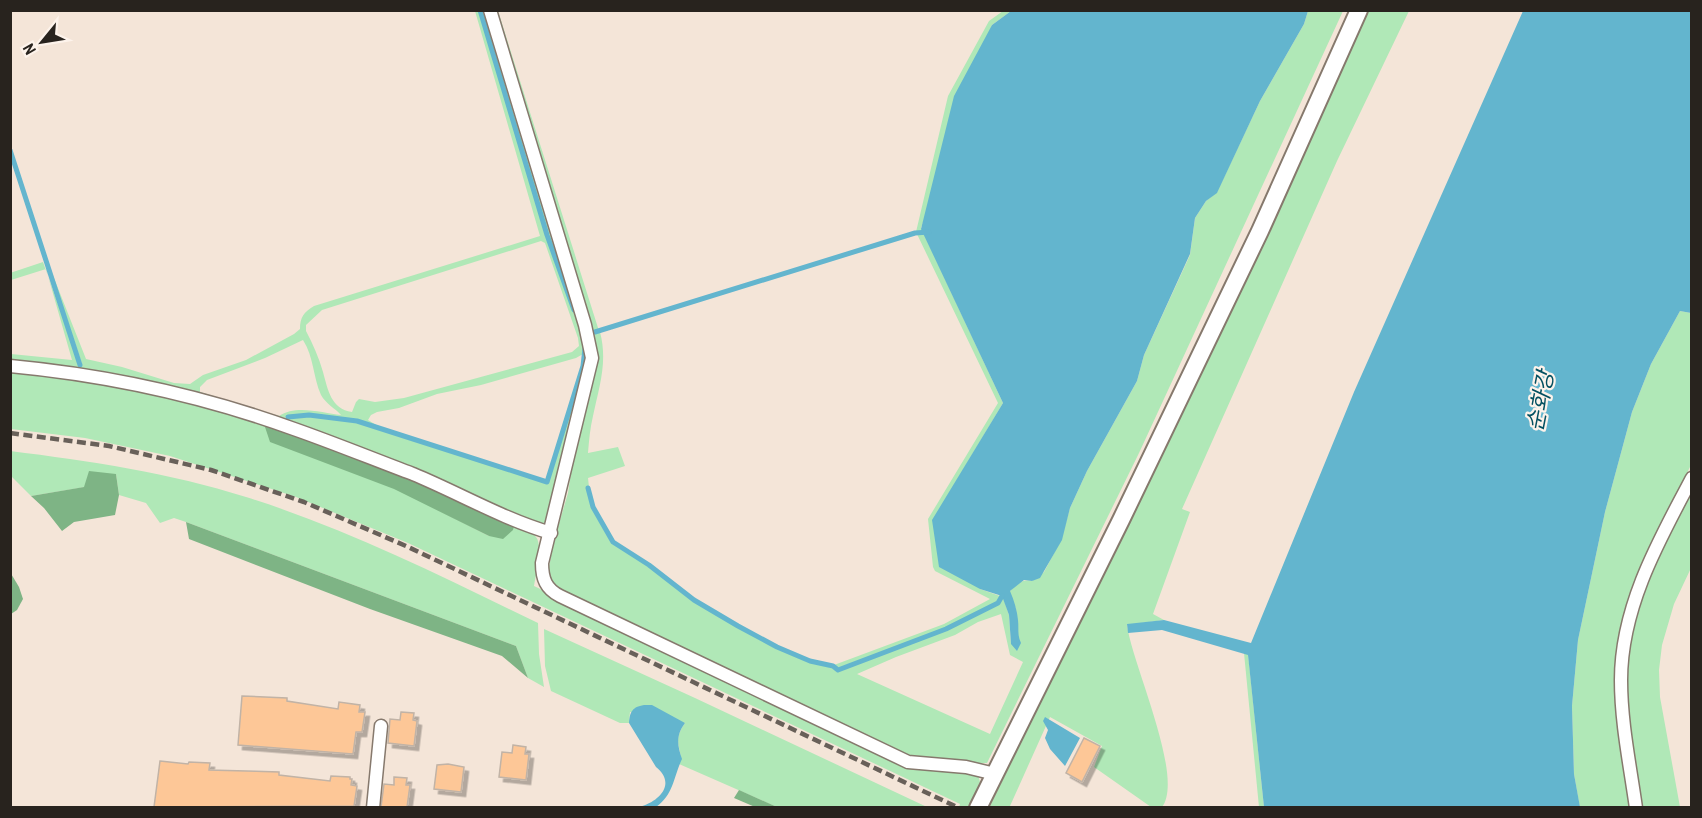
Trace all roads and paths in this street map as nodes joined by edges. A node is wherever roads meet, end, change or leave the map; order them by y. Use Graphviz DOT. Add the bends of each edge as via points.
graph roads {
  1 [pos="490,10"];
  2 [pos="1359,10"];
  3 [pos="10,366"];
  4 [pos="1692,478"];
  5 [pos="551,533"];
  6 [pos="381,726"];
  7 [pos="994,774"];
  8 [pos="373,807"];
  9 [pos="978,807"];
  10 [pos="1636,807"];
  1 -- 5 [label="street" via="592,358"];
  2 -- 7 [label="street" via="1260,231"];
  3 -- 5 [label="street" via="81,373 197,399 293,428"];
  4 -- 10 [label="street" via="1641,582 1625,640 1621,679 1623,724"];
  5 -- 7 [label="street" via="542,577 560,596 908,762 966,767"];
  6 -- 8 [label="street"];
  7 -- 9 [label="street"];
}
